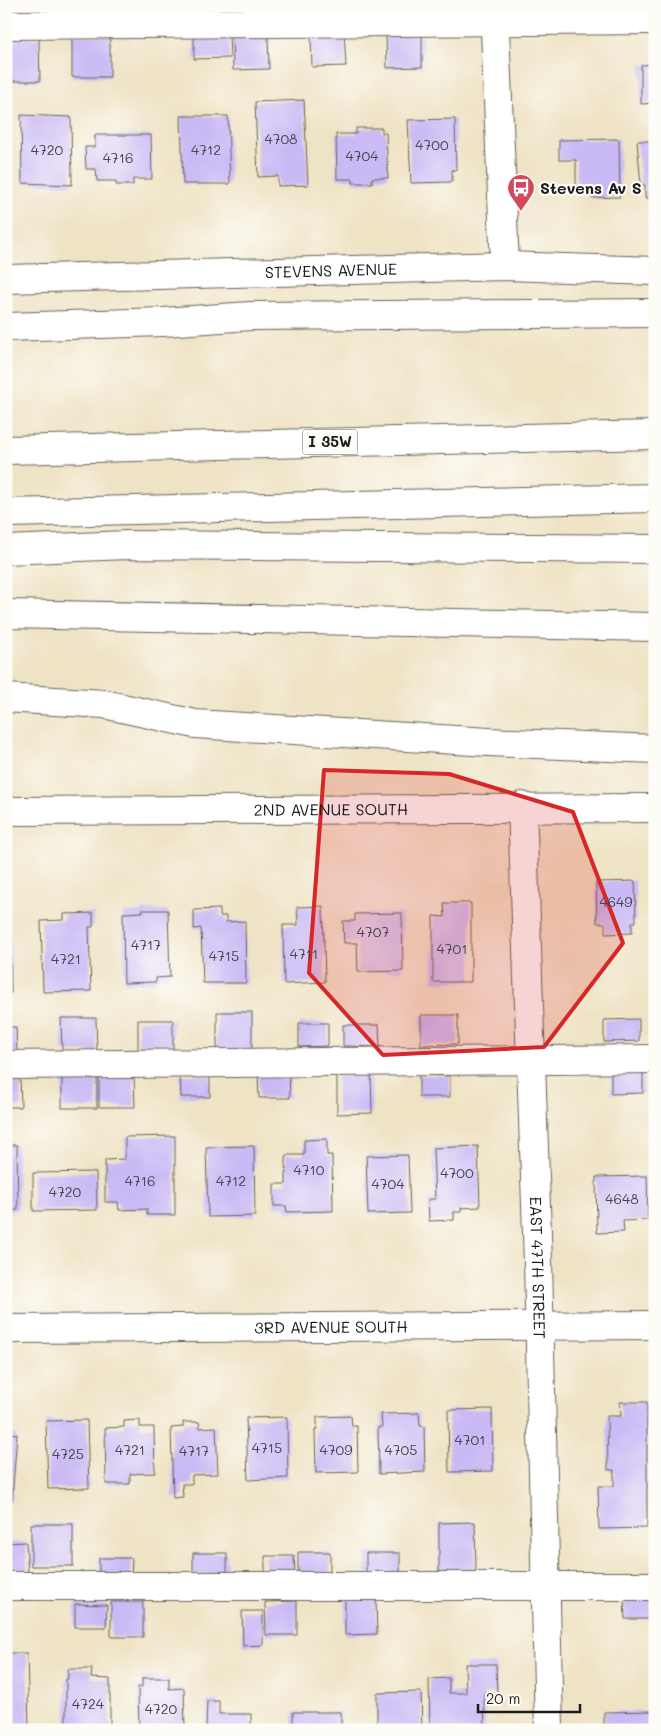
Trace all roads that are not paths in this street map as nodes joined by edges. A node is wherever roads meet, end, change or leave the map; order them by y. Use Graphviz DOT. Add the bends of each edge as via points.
graph roads {
  1 [pos="495,14"];
  2 [pos="655,20"];
  3 [pos="6,25"];
  4 [pos="505,266"];
  5 [pos="655,271"];
  6 [pos="6,279"];
  7 [pos="655,313"];
  8 [pos="6,327"];
  9 [pos="655,435"];
  10 [pos="6,450"];
  11 [pos="655,498"];
  12 [pos="6,513"];
  13 [pos="655,549"];
  14 [pos="6,550"];
  15 [pos="6,614"];
  16 [pos="655,627"];
  17 [pos="6,698"];
  18 [pos="655,749"];
  19 [pos="522,806"];
  20 [pos="655,808"];
  21 [pos="6,811"];
  22 [pos="531,1059"];
  23 [pos="655,1059"];
  24 [pos="6,1065"];
  25 [pos="655,1325"];
  26 [pos="539,1326"];
  27 [pos="6,1329"];
  28 [pos="6,1586"];
  29 [pos="546,1586"];
  30 [pos="655,1586"];
  31 [pos="550,1730"];
  1 -- 2 [label="main road"];
  1 -- 3 [label="main road"];
  1 -- 4 [label="main road"];
  4 -- 5 [label="main road, STEVENS AVENUE"];
  4 -- 6 [label="main road, STEVENS AVENUE"];
  7 -- 8 [label="main road" via="250,316"];
  9 -- 10 [label="main road, I 35W"];
  11 -- 12 [label="main road"];
  13 -- 14 [label="main road" via="127,545"];
  15 -- 16 [label="main road"];
  17 -- 18 [label="main road" via="104,704 196,724"];
  19 -- 20 [label="main road, 2ND AVENUE SOUTH"];
  19 -- 21 [label="main road, 2ND AVENUE SOUTH"];
  19 -- 22 [label="main road, EAST 47TH STREET"];
  22 -- 23 [label="main road"];
  22 -- 24 [label="main road"];
  22 -- 26 [label="main road, EAST 47TH STREET"];
  25 -- 26 [label="main road, 3RD AVENUE SOUTH"];
  26 -- 27 [label="main road, 3RD AVENUE SOUTH"];
  26 -- 29 [label="main road, EAST 47TH STREET"];
  28 -- 29 [label="main road"];
  29 -- 30 [label="main road"];
  29 -- 31 [label="main road, EAST 47TH STREET"];
}
